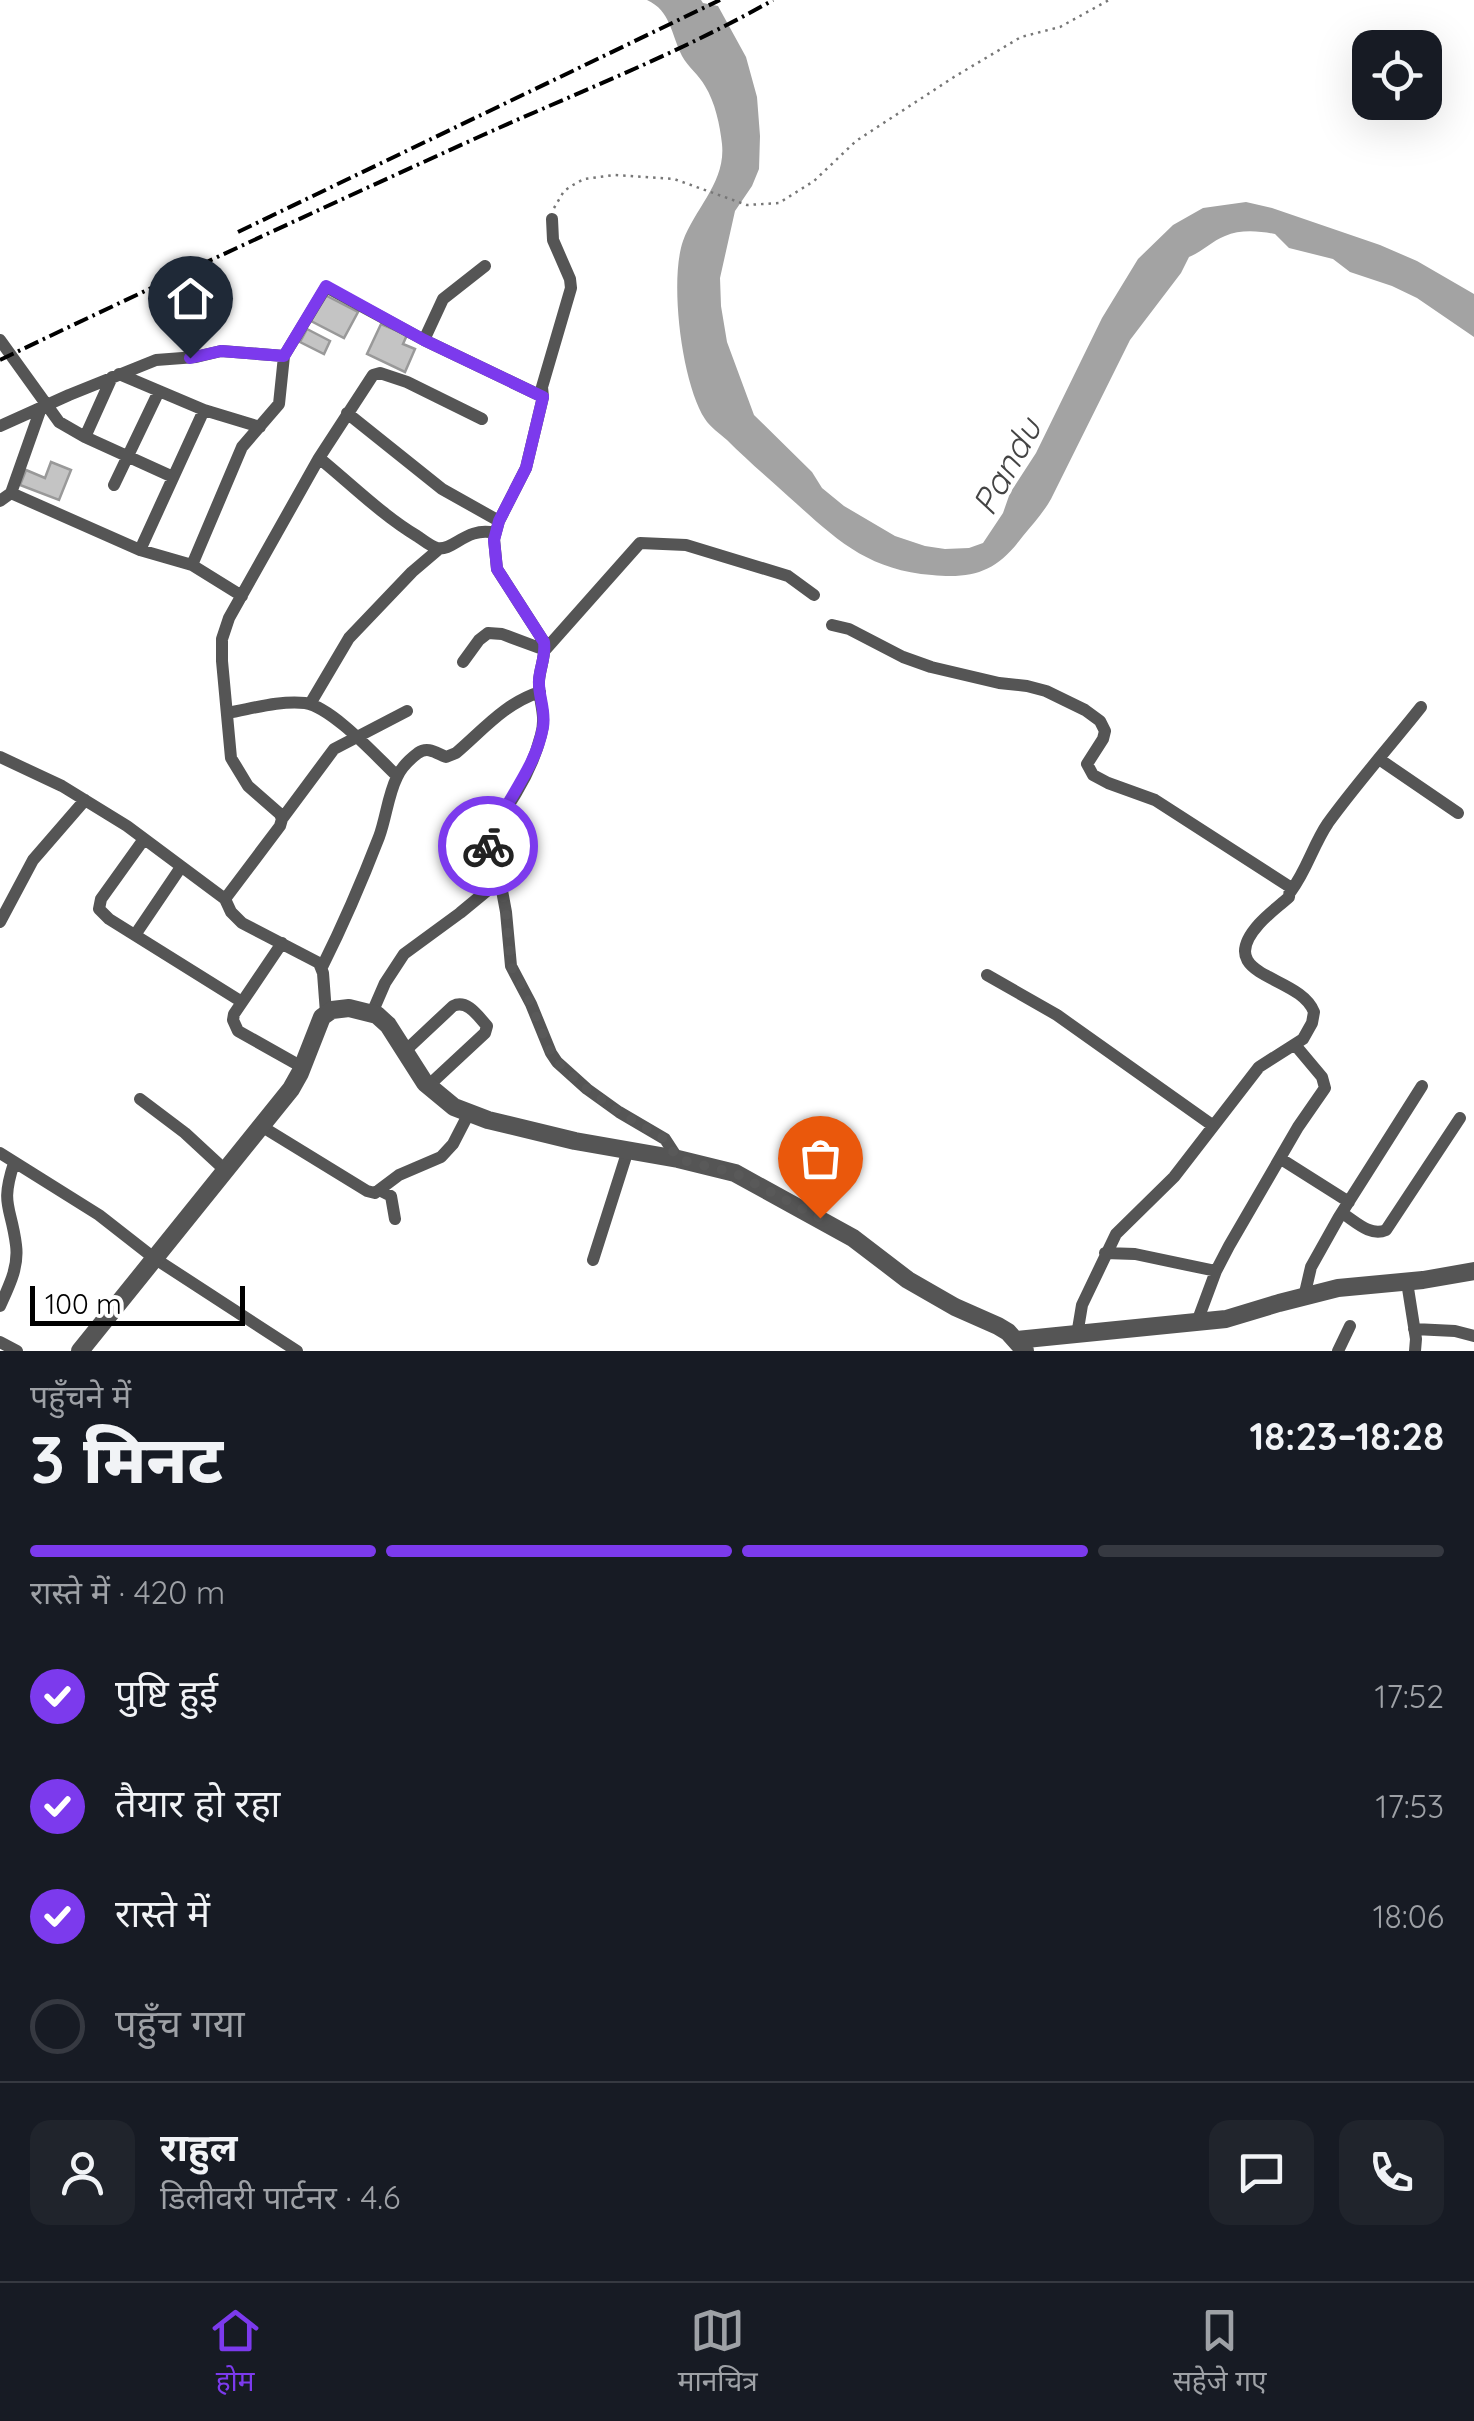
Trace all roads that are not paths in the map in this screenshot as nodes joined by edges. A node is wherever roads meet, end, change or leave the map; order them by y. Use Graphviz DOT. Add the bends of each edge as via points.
graph roads {
  1 [pos="552,219"];
  2 [pos="486,266"];
  3 [pos="0,340"];
  4 [pos="424,340"];
  5 [pos="284,356"];
  6 [pos="116,376"];
  7 [pos="159,391"];
  8 [pos="543,397"];
  9 [pos="44,407"];
  10 [pos="204,410"];
  11 [pos="348,413"];
  12 [pos="482,418"];
  13 [pos="0,426"];
  14 [pos="260,427"];
  15 [pos="86,437"];
  16 [pos="128,458"];
  17 [pos="319,458"];
  18 [pos="173,477"];
  19 [pos="114,486"];
  20 [pos="5,497"];
  21 [pos="497,527"];
  22 [pos="439,549"];
  23 [pos="140,550"];
  24 [pos="192,565"];
  25 [pos="242,596"];
  26 [pos="814,596"];
  27 [pos="832,625"];
  28 [pos="545,650"];
  29 [pos="463,662"];
  30 [pos="540,692"];
  31 [pos="310,704"];
  32 [pos="1421,707"];
  33 [pos="407,710"];
  34 [pos="226,713"];
  35 [pos="356,736"];
  36 [pos="0,757"];
  37 [pos="1379,760"];
  38 [pos="396,776"];
  39 [pos="84,800"];
  40 [pos="1458,814"];
  41 [pos="282,819"];
  42 [pos="144,838"];
  43 [pos="181,867"];
  44 [pos="500,880"];
  45 [pos="1291,891"];
  46 [pos="225,899"];
  47 [pos="0,922"];
  48 [pos="135,935"];
  49 [pos="282,943"];
  50 [pos="322,967"];
  51 [pos="987,974"];
  52 [pos="242,1002"];
  53 [pos="326,1013"];
  54 [pos="372,1013"];
  55 [pos="1296,1046"];
  56 [pos="404,1052"];
  57 [pos="302,1067"];
  58 [pos="428,1086"];
  59 [pos="1422,1086"];
  60 [pos="140,1099"];
  61 [pos="470,1113"];
  62 [pos="1460,1118"];
  63 [pos="1212,1125"];
  64 [pos="260,1126"];
  65 [pos="628,1150"];
  66 [pos="0,1153"];
  67 [pos="678,1159"];
  68 [pos="1282,1159"];
  69 [pos="14,1163"];
  70 [pos="225,1170"];
  71 [pos="380,1190"];
  72 [pos="1346,1208"];
  73 [pos="395,1219"];
  74 [pos="1106,1252"];
  75 [pos="154,1258"];
  76 [pos="593,1260"];
  77 [pos="1216,1271"];
  78 [pos="1474,1271"];
  79 [pos="1407,1282"];
  80 [pos="1304,1297"];
  81 [pos="0,1306"];
  82 [pos="1198,1322"];
  83 [pos="1350,1326"];
  84 [pos="1414,1330"];
  85 [pos="1076,1335"];
  86 [pos="1474,1336"];
  87 [pos="0,1342"];
  88 [pos="1020,1346"];
  89 [pos="17,1351"];
  90 [pos="80,1351"];
  91 [pos="297,1351"];
  92 [pos="1338,1351"];
  93 [pos="1415,1351"];
  1 -- 8 [label="street" via="571,288"];
  2 -- 4 [label="street" via="443,299"];
  3 -- 9 [label="street"];
  4 -- 5 [label="street" via="326,286"];
  4 -- 8 [label="street"];
  5 -- 6 [label="street" via="221,351 166,358"];
  5 -- 14 [label="street" via="279,404"];
  6 -- 7 [label="street"];
  6 -- 9 [label="street"];
  6 -- 15 [label="street"];
  7 -- 10 [label="street"];
  7 -- 16 [label="street"];
  8 -- 21 [label="street" via="526,468"];
  9 -- 13 [label="street"];
  9 -- 15 [label="street"];
  9 -- 20 [label="street"];
  10 -- 14 [label="street"];
  10 -- 18 [label="street"];
  11 -- 12 [label="street" via="380,373"];
  11 -- 17 [label="street"];
  11 -- 21 [label="street"];
  14 -- 24 [label="street" via="242,447"];
  15 -- 16 [label="street"];
  16 -- 18 [label="street"];
  16 -- 19 [label="street"];
  17 -- 22 [label="street"];
  17 -- 25 [label="street"];
  18 -- 23 [label="street"];
  20 -- 23 [label="street"];
  21 -- 22 [label="street"];
  21 -- 28 [label="street" via="497,569"];
  22 -- 31 [label="street" via="349,638"];
  23 -- 24 [label="street"];
  24 -- 25 [label="street"];
  25 -- 34 [label="street" via="222,639"];
  26 -- 28 [label="street" via="788,576 686,546 640,543"];
  27 -- 45 [label="street" via="931,667 1046,691 1085,710 1105,731 1087,764 1093,775 1155,800"];
  28 -- 29 [label="street" via="488,633"];
  28 -- 30 [label="street"];
  30 -- 38 [label="street" via="505,709 456,753 423,750"];
  30 -- 44 [label="street" via="538,743 488,842"];
  31 -- 34 [label="street"];
  31 -- 35 [label="street"];
  32 -- 37 [label="street"];
  33 -- 35 [label="street"];
  34 -- 41 [label="street" via="236,768"];
  35 -- 38 [label="street"];
  35 -- 41 [label="street" via="331,753"];
  36 -- 39 [label="street"];
  37 -- 40 [label="street"];
  37 -- 45 [label="street" via="1328,823"];
  38 -- 50 [label="street" via="380,834"];
  39 -- 42 [label="street"];
  39 -- 47 [label="street" via="33,860"];
  41 -- 46 [label="street"];
  42 -- 43 [label="street"];
  42 -- 48 [label="street" via="99,904"];
  43 -- 46 [label="street"];
  43 -- 48 [label="street"];
  44 -- 54 [label="street" via="404,954"];
  44 -- 67 [label="street" via="511,966 551,1053 587,1089 665,1139"];
  45 -- 55 [label="street" via="1259,925 1245,952 1249,965 1312,1004 1312,1023"];
  46 -- 49 [label="street" via="235,918"];
  48 -- 52 [label="street"];
  49 -- 50 [label="street"];
  49 -- 52 [label="street"];
  50 -- 53 [label="street"];
  51 -- 63 [label="street"];
  52 -- 57 [label="street" via="234,1026"];
  53 -- 54 [label="street"];
  53 -- 57 [label="street"];
  54 -- 56 [label="street" via="388,1024"];
  55 -- 63 [label="street" via="1259,1067"];
  55 -- 68 [label="street" via="1325,1088"];
  56 -- 58 [label="street"];
  56 -- 58 [label="street" via="459,1003 487,1026"];
  57 -- 64 [label="street"];
  58 -- 61 [label="street"];
  59 -- 72 [label="street"];
  60 -- 70 [label="street"];
  61 -- 65 [label="street"];
  61 -- 71 [label="street" via="441,1157"];
  62 -- 72 [label="street" via="1386,1230 1372,1232"];
  63 -- 74 [label="street"];
  64 -- 70 [label="street"];
  64 -- 71 [label="street" via="367,1191"];
  65 -- 67 [label="street"];
  65 -- 76 [label="street"];
  66 -- 69 [label="street"];
  67 -- 88 [label="street" via="735,1173 769,1190 954,1308 998,1326"];
  68 -- 72 [label="street"];
  68 -- 77 [label="street"];
  69 -- 75 [label="street"];
  69 -- 81 [label="street" via="0,1200 16,1258"];
  70 -- 75 [label="street"];
  71 -- 73 [label="street" via="392,1196"];
  72 -- 80 [label="street" via="1311,1267"];
  74 -- 77 [label="street"];
  74 -- 85 [label="street"];
  75 -- 90 [label="street"];
  75 -- 91 [label="street"];
  77 -- 82 [label="street"];
  78 -- 79 [label="street"];
  79 -- 80 [label="street"];
  79 -- 84 [label="street"];
  80 -- 82 [label="street"];
  82 -- 85 [label="street"];
  83 -- 92 [label="street"];
  84 -- 86 [label="street"];
  84 -- 93 [label="street"];
  85 -- 88 [label="street"];
  87 -- 89 [label="street"];
}
